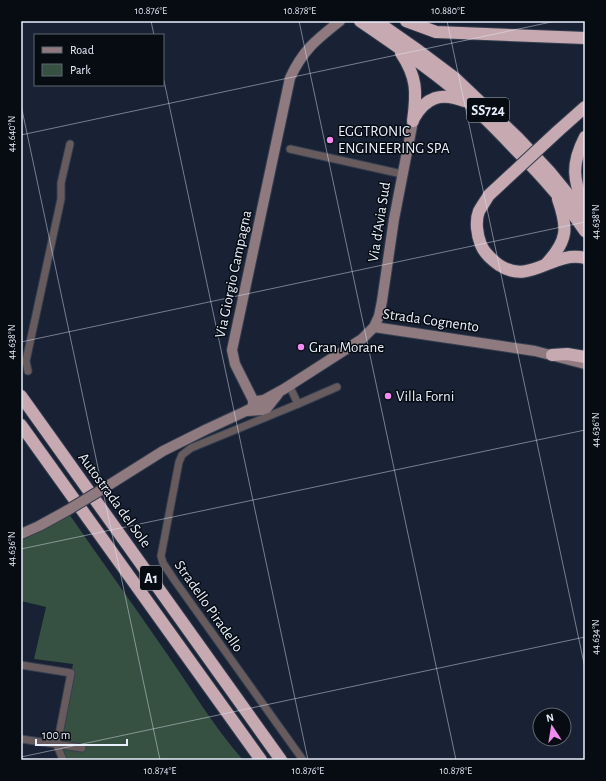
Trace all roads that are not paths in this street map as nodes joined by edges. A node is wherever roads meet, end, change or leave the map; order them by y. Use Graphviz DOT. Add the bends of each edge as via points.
graph roads {
  1 [pos="340,21"];
  2 [pos="360,21"];
  3 [pos="376,21"];
  4 [pos="406,21"];
  5 [pos="585,38"];
  6 [pos="396,45"];
  7 [pos="470,104"];
  8 [pos="585,107"];
  9 [pos="413,121"];
  10 [pos="585,137"];
  11 [pos="70,144"];
  12 [pos="290,149"];
  13 [pos="402,174"];
  14 [pos="555,192"];
  15 [pos="585,210"];
  16 [pos="585,215"];
  17 [pos="585,231"];
  18 [pos="585,258"];
  19 [pos="546,264"];
  20 [pos="374,327"];
  21 [pos="552,354"];
  22 [pos="585,357"];
  23 [pos="585,364"];
  24 [pos="28,371"];
  25 [pos="287,387"];
  26 [pos="337,388"];
  27 [pos="21,396"];
  28 [pos="254,402"];
  29 [pos="298,404"];
  30 [pos="246,411"];
  31 [pos="21,425"];
  32 [pos="21,534"];
  33 [pos="21,665"];
  34 [pos="21,739"];
  35 [pos="57,745"];
  36 [pos="82,748"];
  37 [pos="63,760"];
  38 [pos="261,760"];
  39 [pos="281,760"];
  40 [pos="303,760"];
  1 -- 28 [label="street, Via Giorgio Campagna" via="313,43 290,78 232,350 234,364"];
  2 -- 6 [label="highway, SS724"];
  3 -- 16 [label="highway, SS724" via="455,78 550,171"];
  4 -- 5 [label="highway" via="436,32"];
  6 -- 7 [label="highway, SS724"];
  6 -- 9 [label="highway" via="415,81"];
  7 -- 9 [label="highway" via="457,98 440,96 424,105"];
  7 -- 14 [label="highway, SS724"];
  8 -- 19 [label="highway, bridge" via="489,195 479,212 478,237 488,256 502,267 523,272 532,271"];
  9 -- 13 [label="street, Via d'Avia Sud"];
  10 -- 15 [label="highway" via="577,154 575,167 577,186"];
  11 -- 24 [label="street" via="61,183 61,199 26,361"];
  12 -- 13 [label="street"];
  13 -- 20 [label="street, Via d'Avia Sud" via="382,301"];
  14 -- 17 [label="highway, SS724"];
  14 -- 19 [label="highway" via="565,233 560,247"];
  18 -- 19 [label="highway" via="573,256"];
  20 -- 21 [label="street, Strada Cognento"];
  20 -- 25 [label="street, Strada Cognento" via="362,339"];
  21 -- 22 [label="highway"];
  21 -- 23 [label="street, Strada Cognento"];
  25 -- 28 [label="street, Strada Cognento" via="264,400"];
  25 -- 29 [label="street"];
  25 -- 30 [label="street, Strada Cognento" via="267,408"];
  26 -- 29 [label="street"];
  27 -- 39 [label="highway, Autostrada del Sole / A1"];
  28 -- 30 [label="street, Strada Cognento" via="253,407"];
  29 -- 40 [label="street, Stradello Piradello" via="191,448 182,455 161,556 175,581"];
  30 -- 32 [label="street, Strada Cognento, bridge" via="163,451 68,510"];
  31 -- 38 [label="highway, A1"];
  33 -- 35 [label="street" via="71,673"];
  34 -- 35 [label="street"];
  35 -- 36 [label="street"];
  35 -- 37 [label="street"];
}
